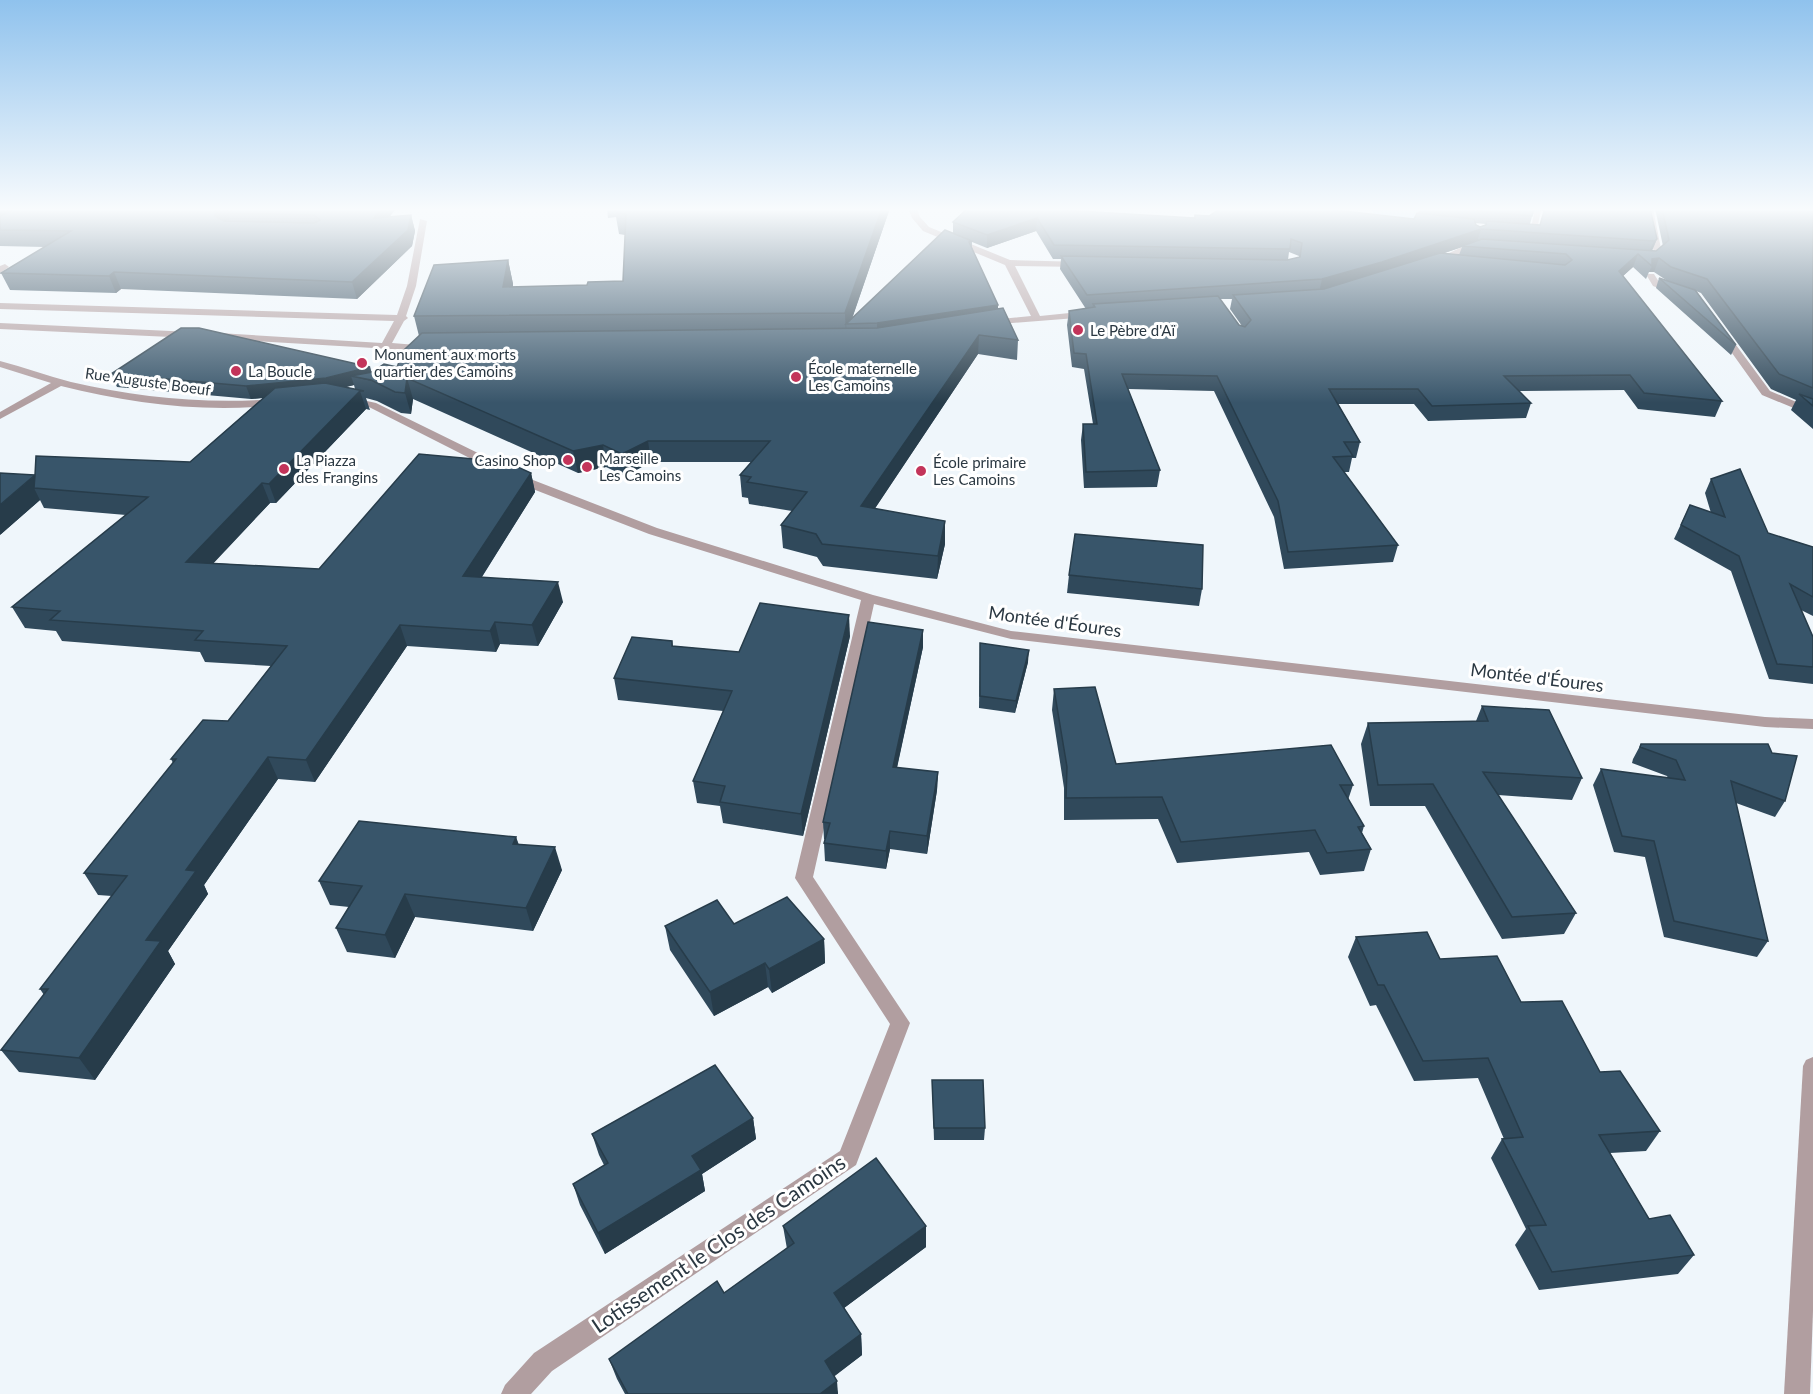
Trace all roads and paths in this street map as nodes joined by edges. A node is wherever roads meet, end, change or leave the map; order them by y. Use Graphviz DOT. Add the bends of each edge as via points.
graph roads {
  1 [pos="415,273"];
  2 [pos="1014,273"];
  3 [pos="1651,276"];
  4 [pos="1684,292"];
  5 [pos="0,306"];
  6 [pos="1105,313"];
  7 [pos="1036,317"];
  8 [pos="403,318"];
  9 [pos="983,324"];
  10 [pos="1717,325"];
  11 [pos="0,327"];
  12 [pos="200,335"];
  13 [pos="212,336"];
  14 [pos="385,346"];
  15 [pos="422,348"];
  16 [pos="441,348"];
  17 [pos="415,357"];
  18 [pos="0,364"];
  19 [pos="58,383"];
  20 [pos="369,397"];
  21 [pos="284,401"];
  22 [pos="1813,413"];
  23 [pos="0,416"];
  24 [pos="868,598"];
  25 [pos="1813,724"];
  26 [pos="1813,1066"];
  27 [pos="514,1394"];
  28 [pos="1797,1394"];
  1 -- 8 [label="street"];
  2 -- 7 [label="street"];
  3 -- 4 [label="street" via="1668,291"];
  5 -- 8 [label="street"];
  6 -- 7 [label="street"];
  7 -- 9 [label="street"];
  8 -- 14 [label="street"];
  10 -- 22 [label="street" via="1766,393"];
  11 -- 12 [label="street"];
  13 -- 14 [label="street"];
  14 -- 15 [label="street"];
  15 -- 16 [label="street"];
  15 -- 17 [label="street"];
  18 -- 19 [label="street, Rue Auguste Boeuf"];
  19 -- 21 [label="street, Rue Auguste Boeuf" via="199,406"];
  19 -- 23 [label="street"];
  20 -- 20 [label="street, Montée d'Éoures" via="341,396"];
  20 -- 24 [label="street, Montée d'Éoures" via="529,483 653,531"];
  24 -- 25 [label="street, Montée d'Éoures" via="1011,635 1765,722"];
  24 -- 27 [label="street, Lotissement le Clos des Camoins" via="804,878 900,1023 848,1158 543,1362"];
  26 -- 28 [label="street"];
}
